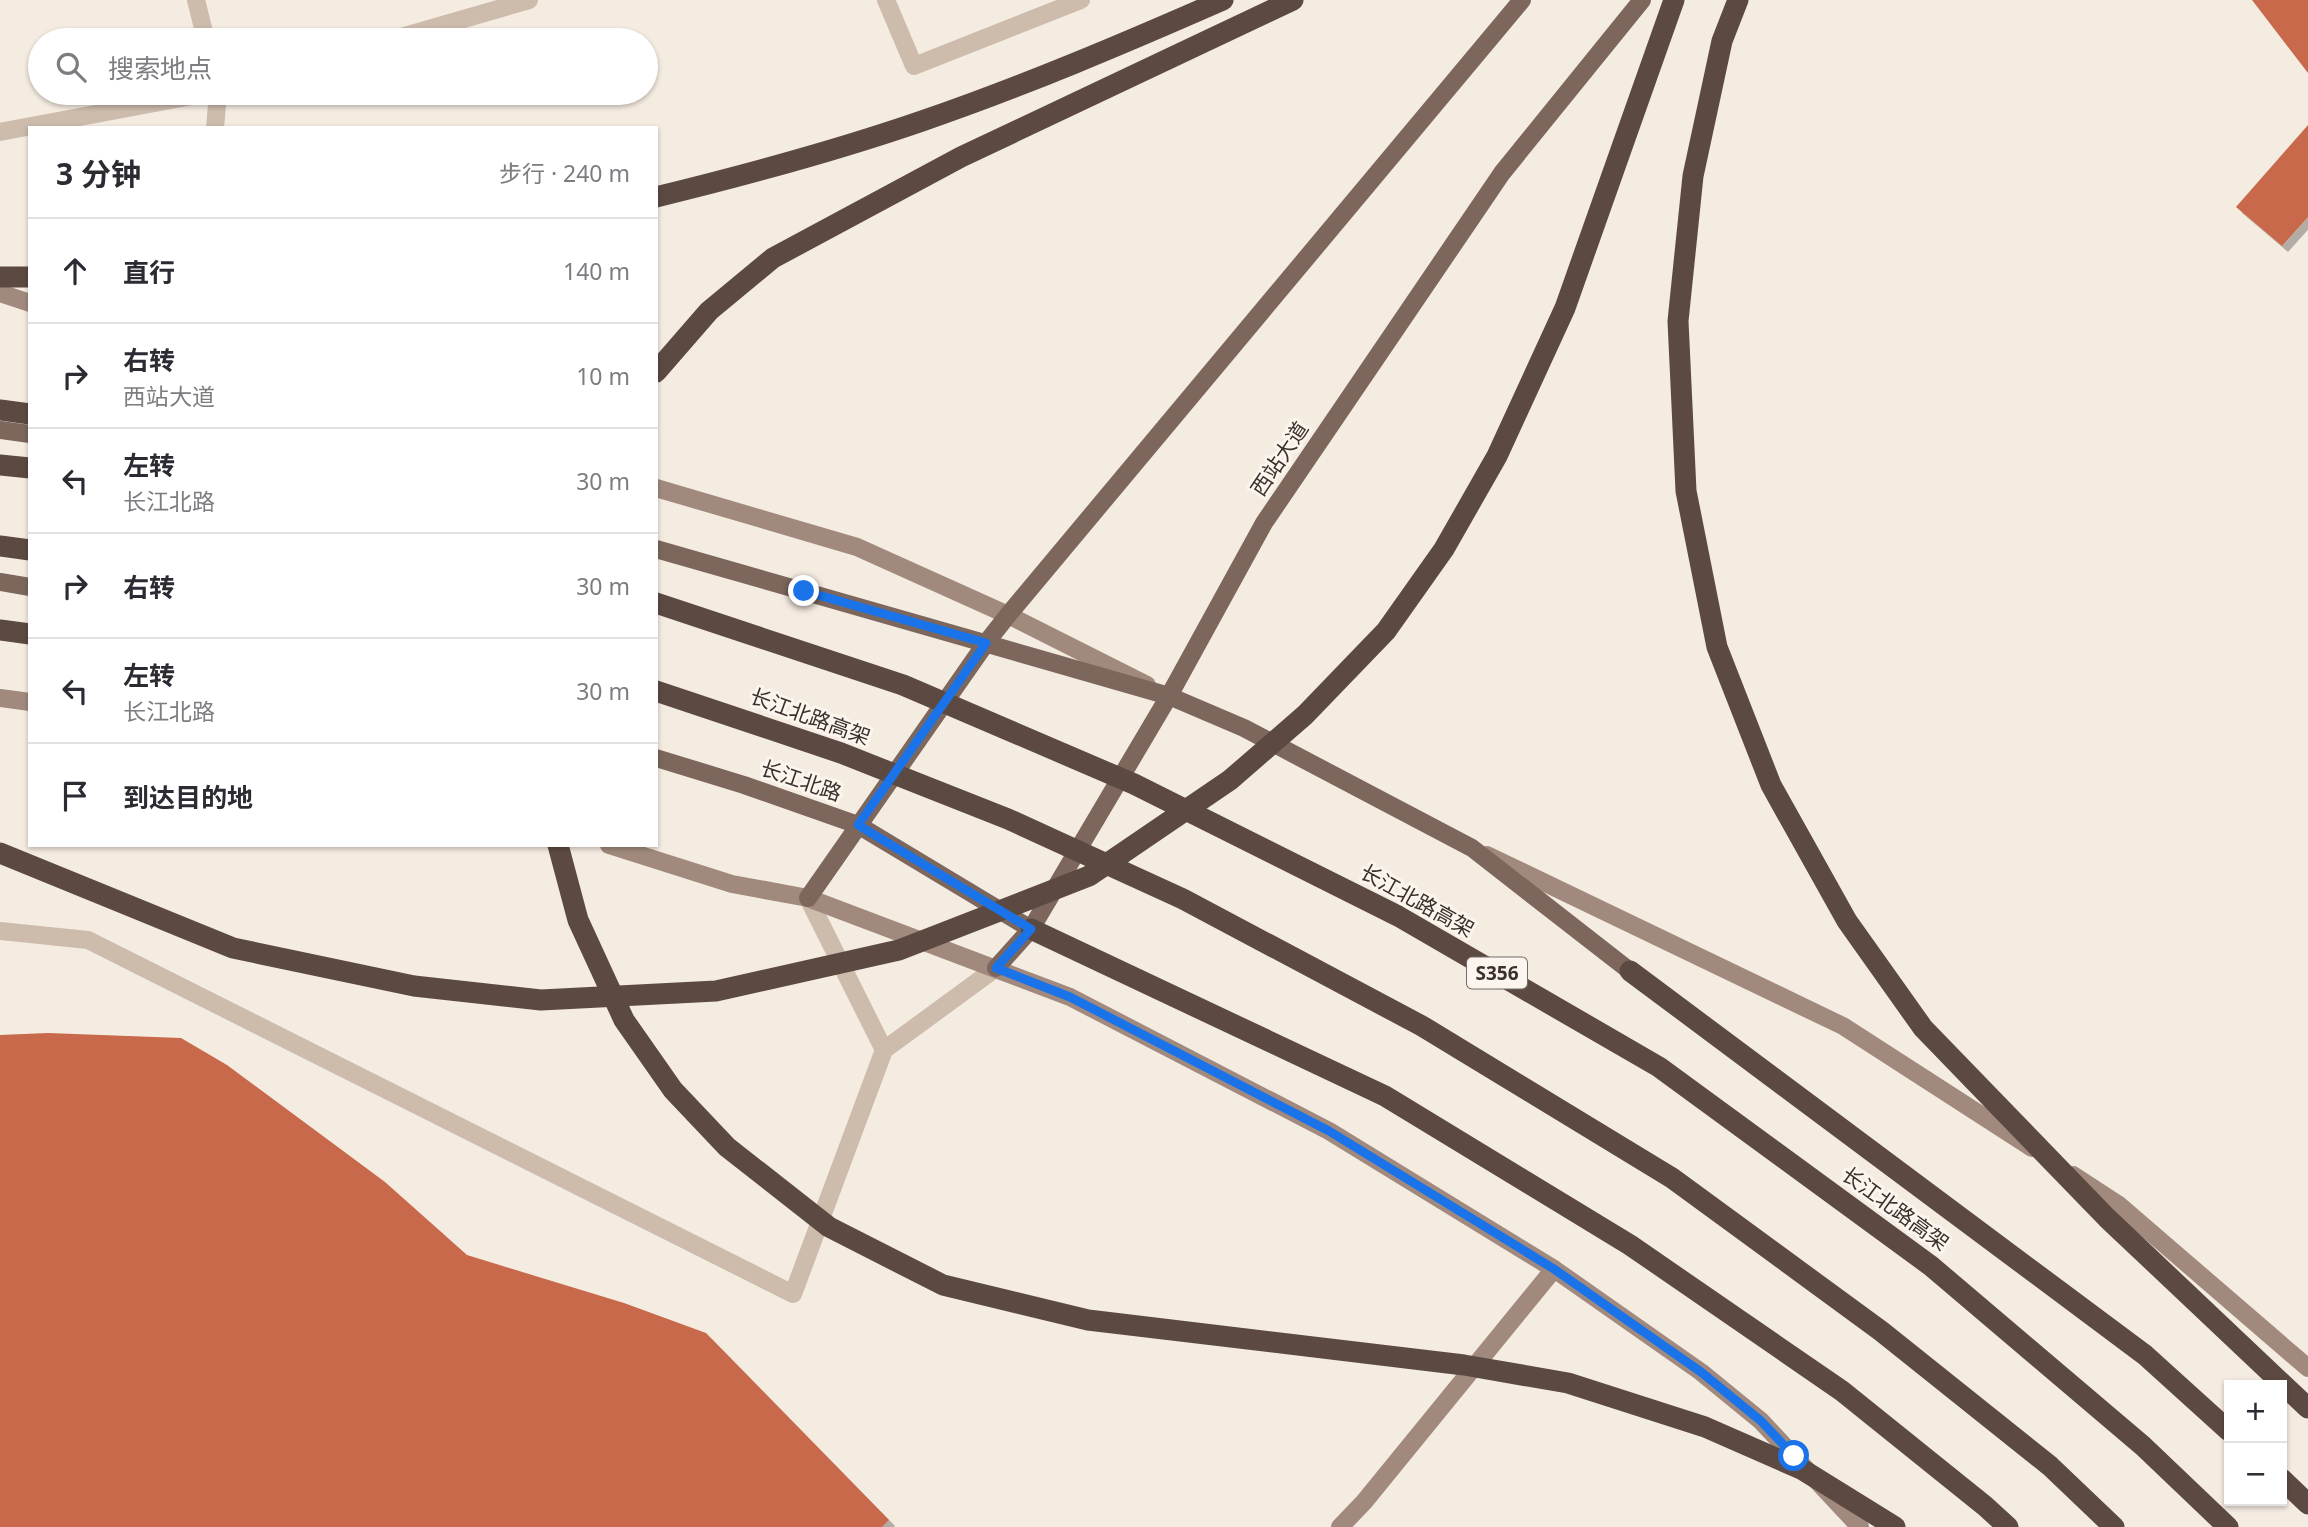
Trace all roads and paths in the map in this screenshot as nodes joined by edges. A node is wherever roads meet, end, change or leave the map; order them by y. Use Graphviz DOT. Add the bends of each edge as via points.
graph roads {
  1 [pos="196,0"];
  2 [pos="529,0"];
  3 [pos="886,0"];
  4 [pos="1081,0"];
  5 [pos="1223,0"];
  6 [pos="1293,0"];
  7 [pos="1522,0"];
  8 [pos="1642,0"];
  9 [pos="1674,0"];
  10 [pos="1738,0"];
  11 [pos="203,28"];
  12 [pos="432,28"];
  13 [pos="144,105"];
  14 [pos="217,105"];
  15 [pos="32,126"];
  16 [pos="215,126"];
  17 [pos="28,127"];
  18 [pos="0,132"];
  19 [pos="658,196"];
  20 [pos="0,277"];
  21 [pos="28,277"];
  22 [pos="0,293"];
  23 [pos="28,302"];
  24 [pos="658,370"];
  25 [pos="0,410"];
  26 [pos="28,414"];
  27 [pos="0,429"];
  28 [pos="28,434"];
  29 [pos="0,465"];
  30 [pos="28,468"];
  31 [pos="658,489"];
  32 [pos="0,546"];
  33 [pos="28,550"];
  34 [pos="658,550"];
  35 [pos="0,582"];
  36 [pos="28,587"];
  37 [pos="658,604"];
  38 [pos="1008,615"];
  39 [pos="0,630"];
  40 [pos="28,634"];
  41 [pos="986,643"];
  42 [pos="658,692"];
  43 [pos="1169,696"];
  44 [pos="0,698"];
  45 [pos="28,702"];
  46 [pos="658,759"];
  47 [pos="858,825"];
  48 [pos="559,847"];
  49 [pos="615,847"];
  50 [pos="1472,848"];
  51 [pos="0,853"];
  52 [pos="808,898"];
  53 [pos="1031,929"];
  54 [pos="0,931"];
  55 [pos="996,968"];
  56 [pos="1630,971"];
  57 [pos="884,1050"];
  58 [pos="1554,1269"];
  59 [pos="2308,1368"];
  60 [pos="2308,1408"];
  61 [pos="2224,1426"];
  62 [pos="2287,1484"];
  63 [pos="2308,1504"];
  64 [pos="1340,1527"];
  65 [pos="1860,1527"];
  66 [pos="1895,1527"];
  67 [pos="2008,1527"];
  68 [pos="2114,1527"];
  69 [pos="2228,1527"];
  1 -- 11 [label="street"];
  2 -- 12 [label="street"];
  3 -- 4 [label="street" via="914,66"];
  5 -- 19 [label="highway" via="922,121"];
  6 -- 24 [label="highway" via="961,157 773,258 709,311"];
  7 -- 38 [label="main road"];
  8 -- 43 [label="main road, 西站大道" via="1502,173 1264,523"];
  9 -- 51 [label="highway" via="1564,308 1497,456 1444,549 1386,631 1305,715 1230,780 1089,876 899,950 716,991 541,999 414,986 233,948"];
  10 -- 60 [label="highway" via="1722,41 1693,176 1678,334 1686,491 1717,647 1771,785 1847,921 1923,1028 2107,1218"];
  13 -- 15 [label="street"];
  14 -- 16 [label="street"];
  17 -- 18 [label="street"];
  20 -- 21 [label="highway"];
  22 -- 23 [label="street"];
  25 -- 26 [label="highway"];
  27 -- 28 [label="main road"];
  29 -- 30 [label="highway"];
  31 -- 38 [label="street" via="857,547"];
  32 -- 33 [label="highway"];
  34 -- 41 [label="main road"];
  35 -- 36 [label="main road"];
  37 -- 69 [label="highway, 长江北路高架 / S356" via="903,685 1134,784 1398,916 1647,1060 1931,1266 2143,1446"];
  38 -- 41 [label="main road"];
  38 -- 43 [label="street"];
  39 -- 40 [label="highway"];
  41 -- 43 [label="main road"];
  41 -- 47 [label="main road"];
  42 -- 68 [label="highway, 长江北路高架" via="841,753 1008,819 1184,899 1422,1026 1672,1178 1881,1331 2050,1466"];
  43 -- 50 [label="main road" via="1244,728"];
  43 -- 53 [label="main road, 西站大道"];
  44 -- 45 [label="street"];
  46 -- 47 [label="main road, 长江北路"];
  47 -- 52 [label="main road"];
  47 -- 53 [label="main road, 长江北路"];
  48 -- 66 [label="highway" via="578,920 624,1020 673,1090 727,1147 829,1227 943,1285 1088,1321 1437,1362 1568,1383 1705,1427 1791,1465"];
  49 -- 52 [label="street" via="732,884"];
  50 -- 56 [label="main road"];
  50 -- 59 [label="street" via="1843,1026 2119,1205"];
  52 -- 55 [label="street"];
  52 -- 57 [label="street"];
  53 -- 55 [label="main road, 西站大道"];
  53 -- 67 [label="highway" via="1385,1096 1619,1237 1842,1391"];
  54 -- 57 [label="street" via="88,940 793,1294"];
  55 -- 57 [label="street"];
  55 -- 58 [label="street" via="1070,997 1329,1131"];
  56 -- 61 [label="highway" via="2145,1355"];
  58 -- 64 [label="street"];
  58 -- 65 [label="street" via="1701,1372 1761,1421"];
  62 -- 63 [label="highway"];
}
